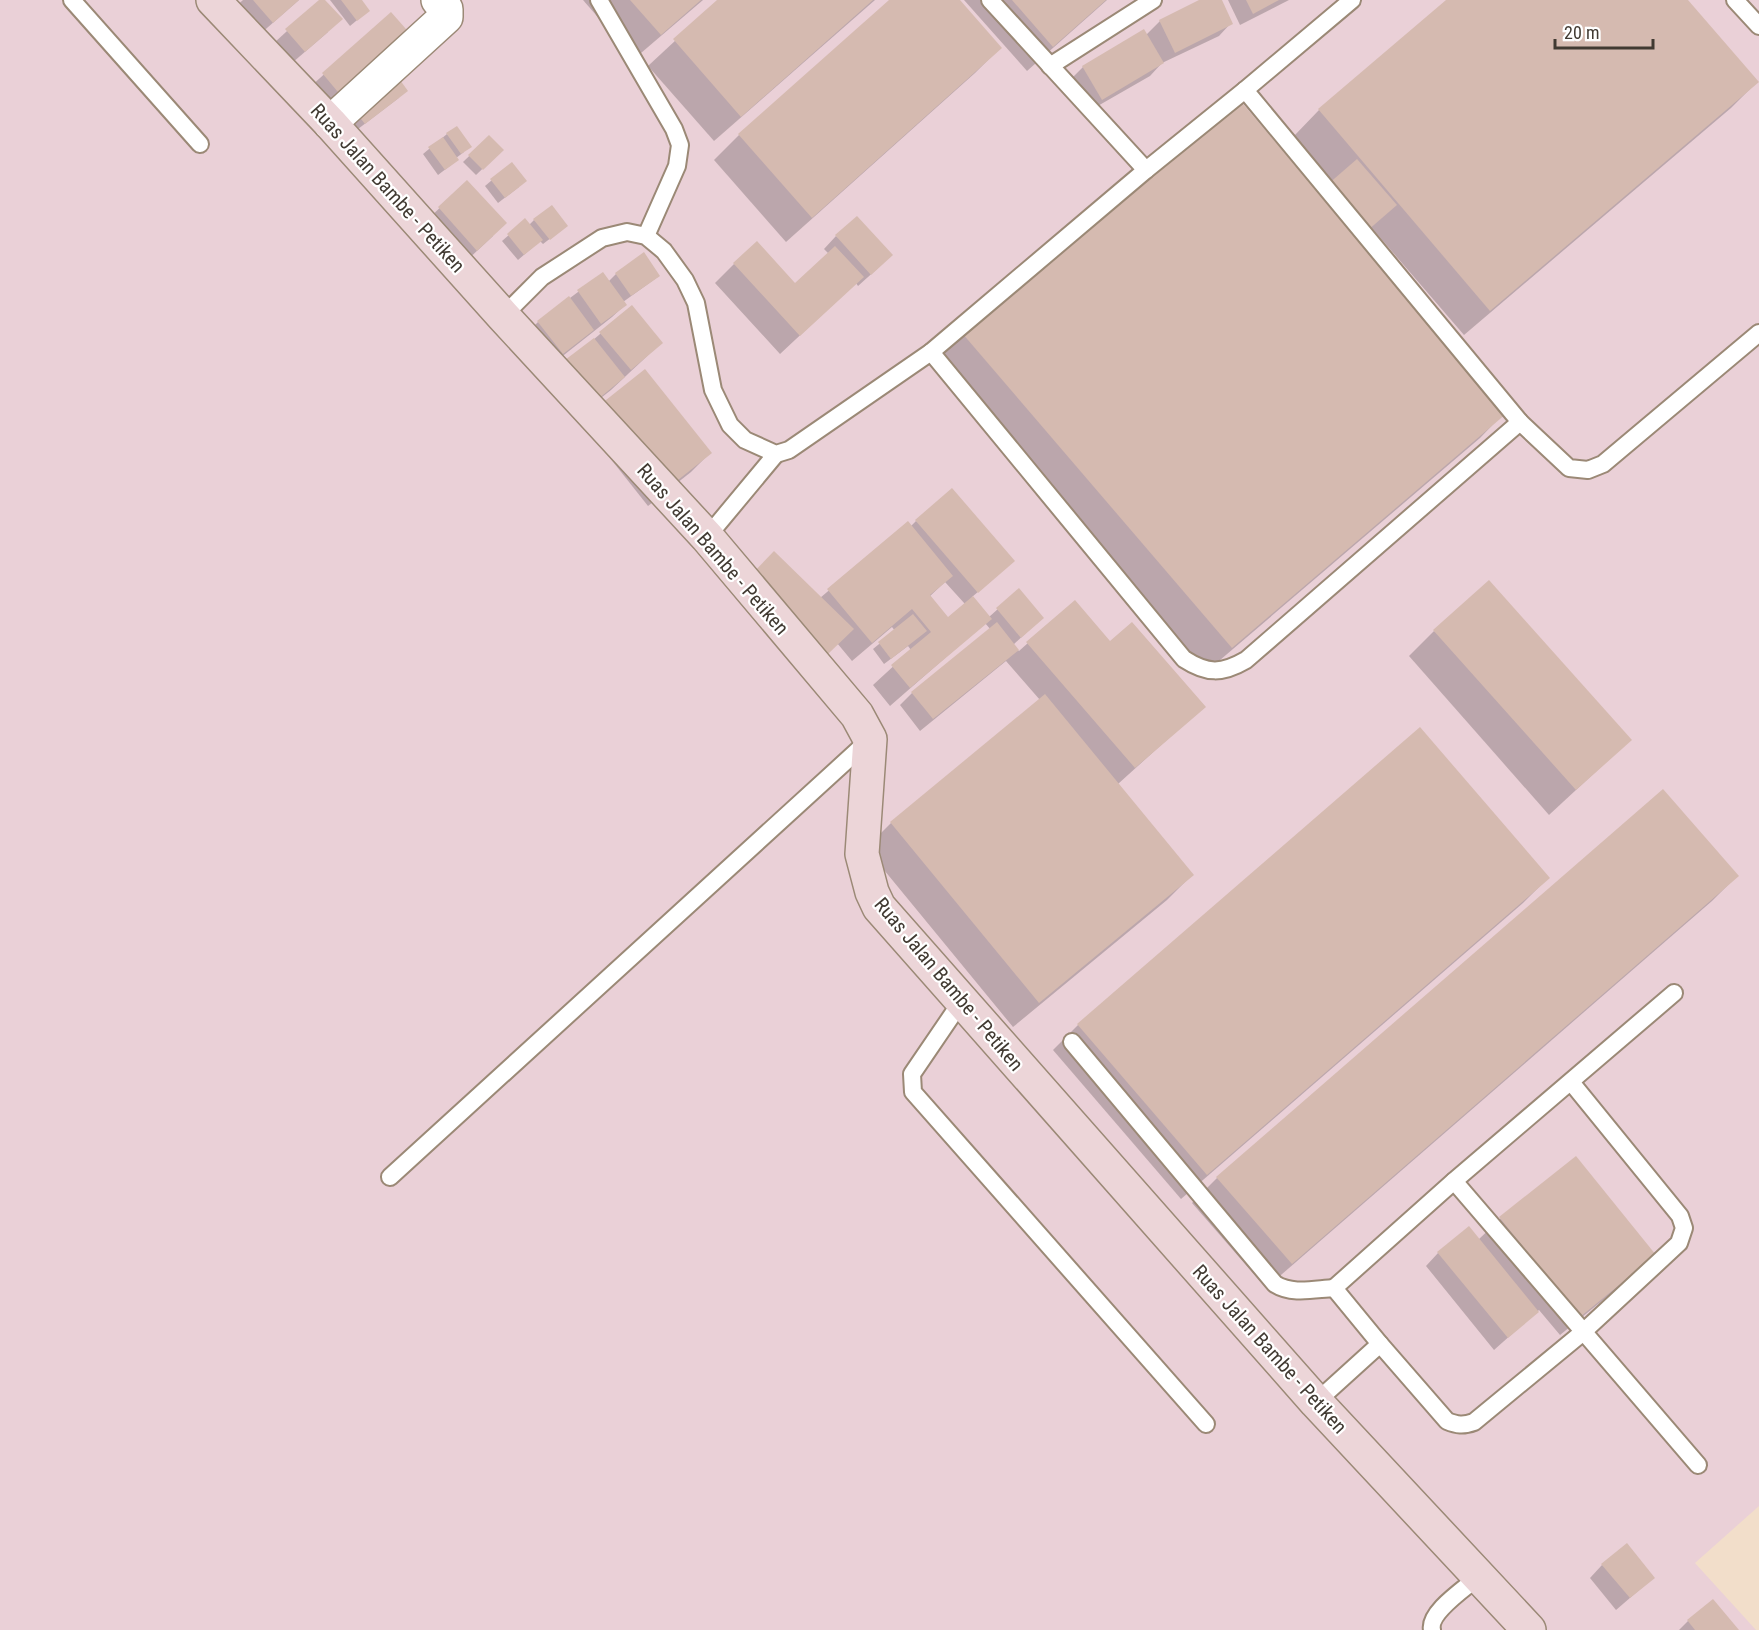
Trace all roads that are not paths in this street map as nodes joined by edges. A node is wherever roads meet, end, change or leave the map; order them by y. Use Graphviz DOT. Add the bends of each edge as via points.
graph roads {
  1 [pos="72,0"];
  2 [pos="213,0"];
  3 [pos="438,0"];
  4 [pos="599,0"];
  5 [pos="990,0"];
  6 [pos="1153,0"];
  7 [pos="1352,0"];
  8 [pos="1735,0"];
  9 [pos="1759,26"];
  10 [pos="1050,66"];
  11 [pos="1245,90"];
  12 [pos="330,123"];
  13 [pos="200,144"];
  14 [pos="1146,170"];
  15 [pos="646,236"];
  16 [pos="503,316"];
  17 [pos="1759,333"];
  18 [pos="931,352"];
  19 [pos="1520,422"];
  20 [pos="776,454"];
  21 [pos="707,537"];
  22 [pos="870,739"];
  23 [pos="1674,993"];
  24 [pos="961,1002"];
  25 [pos="1072,1042"];
  26 [pos="1570,1082"];
  27 [pos="390,1177"];
  28 [pos="1454,1181"];
  29 [pos="1334,1288"];
  30 [pos="1582,1333"];
  31 [pos="1380,1344"];
  32 [pos="1316,1402"];
  33 [pos="1206,1424"];
  34 [pos="1698,1465"];
  35 [pos="1479,1576"];
  36 [pos="1432,1630"];
  37 [pos="1530,1630"];
  1 -- 13 [label="lane"];
  2 -- 12 [label="main road, Ruas Jalan Bambe - Petiken"];
  3 -- 12 [label="street" via="446,9 446,17"];
  4 -- 15 [label="lane" via="680,145 677,166"];
  5 -- 10 [label="lane"];
  6 -- 10 [label="lane"];
  7 -- 11 [label="lane"];
  8 -- 9 [label="lane"];
  10 -- 14 [label="lane"];
  11 -- 14 [label="lane"];
  11 -- 19 [label="lane"];
  12 -- 16 [label="main road, Ruas Jalan Bambe - Petiken"];
  14 -- 18 [label="lane"];
  15 -- 16 [label="lane" via="627,232 602,238 542,277"];
  15 -- 20 [label="lane" via="664,251 686,280 696,303 713,390 730,425 745,440"];
  16 -- 21 [label="main road, Ruas Jalan Bambe - Petiken"];
  17 -- 19 [label="lane" via="1603,464 1588,470 1569,468"];
  18 -- 19 [label="lane" via="1184,659 1200,669 1213,671 1232,668 1246,660"];
  18 -- 20 [label="lane" via="789,450"];
  20 -- 21 [label="lane"];
  21 -- 22 [label="main road, Ruas Jalan Bambe - Petiken" via="857,715"];
  22 -- 24 [label="main road, Ruas Jalan Bambe - Petiken" via="862,854 872,892 879,907"];
  22 -- 27 [label="lane"];
  23 -- 26 [label="lane"];
  24 -- 32 [label="main road, Ruas Jalan Bambe - Petiken"];
  24 -- 33 [label="lane" via="912,1074 913,1092"];
  25 -- 29 [label="lane" via="1275,1284 1284,1290 1298,1291"];
  26 -- 28 [label="lane"];
  26 -- 30 [label="lane" via="1680,1216 1684,1228 1679,1243"];
  28 -- 29 [label="lane"];
  28 -- 30 [label="lane"];
  29 -- 31 [label="lane"];
  30 -- 31 [label="lane" via="1474,1422 1465,1425 1447,1421"];
  30 -- 34 [label="lane"];
  31 -- 32 [label="lane"];
  32 -- 35 [label="main road, Ruas Jalan Bambe - Petiken"];
  35 -- 36 [label="lane" via="1437,1612"];
  35 -- 37 [label="main road, Ruas Jalan Bambe - Petiken"];
}
